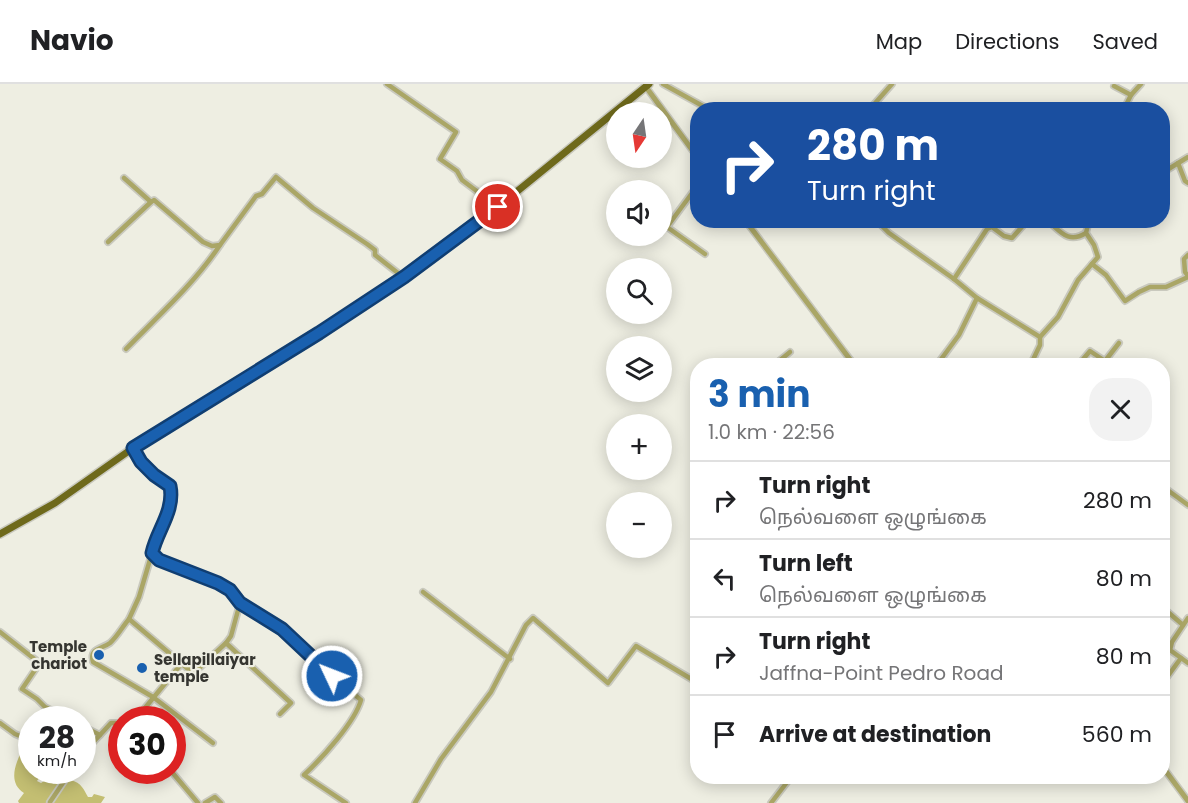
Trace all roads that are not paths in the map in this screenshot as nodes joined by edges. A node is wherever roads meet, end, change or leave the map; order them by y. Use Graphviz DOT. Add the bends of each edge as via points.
graph roads {
  1 [pos="387,84"];
  2 [pos="663,84"];
  3 [pos="892,84"];
  4 [pos="1141,84"];
  5 [pos="645,85"];
  6 [pos="1114,86"];
  7 [pos="1131,94"];
  8 [pos="696,102"];
  9 [pos="875,102"];
  10 [pos="1127,102"];
  11 [pos="690,147"];
  12 [pos="1188,158"];
  13 [pos="1178,164"];
  14 [pos="1170,168"];
  15 [pos="124,178"];
  16 [pos="1188,183"];
  17 [pos="690,196"];
  18 [pos="151,202"];
  19 [pos="498,207"];
  20 [pos="751,228"];
  21 [pos="884,228"];
  22 [pos="990,228"];
  23 [pos="993,228"];
  24 [pos="1021,228"];
  25 [pos="1056,228"];
  26 [pos="1087,228"];
  27 [pos="1086,233"];
  28 [pos="108,242"];
  29 [pos="220,245"];
  30 [pos="705,254"];
  31 [pos="1188,255"];
  32 [pos="1092,264"];
  33 [pos="404,277"];
  34 [pos="1188,277"];
  35 [pos="954,279"];
  36 [pos="977,298"];
  37 [pos="1040,337"];
  38 [pos="1119,343"];
  39 [pos="126,349"];
  40 [pos="790,352"];
  41 [pos="783,358"];
  42 [pos="849,358"];
  43 [pos="942,358"];
  44 [pos="1034,358"];
  45 [pos="1084,358"];
  46 [pos="1101,358"];
  47 [pos="1108,358"];
  48 [pos="133,448"];
  49 [pos="1170,492"];
  50 [pos="1188,505"];
  51 [pos="0,534"];
  52 [pos="152,553"];
  53 [pos="423,592"];
  54 [pos="240,603"];
  55 [pos="1170,614"];
  56 [pos="1188,618"];
  57 [pos="129,619"];
  58 [pos="1183,625"];
  59 [pos="0,632"];
  60 [pos="226,644"];
  61 [pos="510,658"];
  62 [pos="1181,658"];
  63 [pos="182,663"];
  64 [pos="1188,663"];
  65 [pos="1170,673"];
  66 [pos="690,678"];
  67 [pos="153,697"];
  68 [pos="44,706"];
  69 [pos="146,706"];
  70 [pos="280,714"];
  71 [pos="0,723"];
  72 [pos="108,726"];
  73 [pos="96,733"];
  74 [pos="18,735"];
  75 [pos="99,735"];
  76 [pos="96,738"];
  77 [pos="213,743"];
  78 [pos="1170,777"];
  79 [pos="62,784"];
  80 [pos="182,784"];
  81 [pos="786,784"];
  82 [pos="1188,801"];
  83 [pos="50,802"];
  84 [pos="198,803"];
  85 [pos="205,803"];
  86 [pos="221,803"];
  87 [pos="346,803"];
  88 [pos="415,803"];
  89 [pos="771,803"];
  1 -- 19 [label="street" via="456,132 440,159"];
  2 -- 8 [label="street"];
  3 -- 9 [label="street"];
  4 -- 7 [label="street"];
  5 -- 11 [label="street"];
  5 -- 19 [label="main road"];
  6 -- 7 [label="street"];
  7 -- 10 [label="street"];
  12 -- 13 [label="street"];
  13 -- 14 [label="street"];
  13 -- 16 [label="street"];
  15 -- 18 [label="street"];
  17 -- 30 [label="street" via="667,227"];
  18 -- 28 [label="street"];
  18 -- 29 [label="street" via="154,200 203,242"];
  19 -- 33 [label="main road"];
  20 -- 42 [label="street"];
  21 -- 35 [label="street"];
  22 -- 35 [label="street"];
  23 -- 24 [label="street" via="1012,238"];
  25 -- 27 [label="street" via="1067,237 1078,238"];
  26 -- 27 [label="street"];
  27 -- 32 [label="street" via="1098,257"];
  29 -- 33 [label="street" via="255,196 262,194 276,177 375,250 375,255"];
  29 -- 39 [label="street"];
  31 -- 34 [label="street" via="1184,259"];
  32 -- 34 [label="street" via="1106,275 1125,301 1150,287 1166,287"];
  32 -- 37 [label="street" via="1078,279 1058,317"];
  33 -- 48 [label="main road"];
  35 -- 36 [label="street"];
  36 -- 37 [label="street"];
  36 -- 43 [label="street"];
  37 -- 44 [label="street"];
  38 -- 47 [label="street"];
  40 -- 41 [label="street"];
  45 -- 46 [label="street" via="1090,351"];
  48 -- 51 [label="main road" via="55,503"];
  48 -- 52 [label="street" via="141,462 170,486 167,518"];
  49 -- 50 [label="street"];
  52 -- 54 [label="street" via="159,560 218,583"];
  52 -- 57 [label="street"];
  53 -- 61 [label="street"];
  54 -- 60 [label="street"];
  54 -- 87 [label="street" via="282,629 362,700 342,731 304,775"];
  55 -- 58 [label="street"];
  56 -- 58 [label="street"];
  57 -- 63 [label="street"];
  57 -- 67 [label="street" via="109,644 99,647 93,662"];
  58 -- 62 [label="street" via="1170,650"];
  59 -- 68 [label="street" via="37,661 22,689"];
  60 -- 63 [label="street" via="197,670"];
  60 -- 70 [label="street" via="291,703"];
  61 -- 66 [label="street" via="533,618 608,683 636,646"];
  61 -- 88 [label="street"];
  62 -- 64 [label="street"];
  62 -- 65 [label="street"];
  63 -- 67 [label="street"];
  67 -- 69 [label="street"];
  67 -- 77 [label="street"];
  71 -- 74 [label="street"];
  72 -- 75 [label="street"];
  73 -- 75 [label="street"];
  75 -- 76 [label="street"];
  78 -- 82 [label="street"];
  79 -- 83 [label="street"];
  80 -- 84 [label="street"];
  81 -- 89 [label="street"];
  85 -- 86 [label="street" via="215,797"];
}
